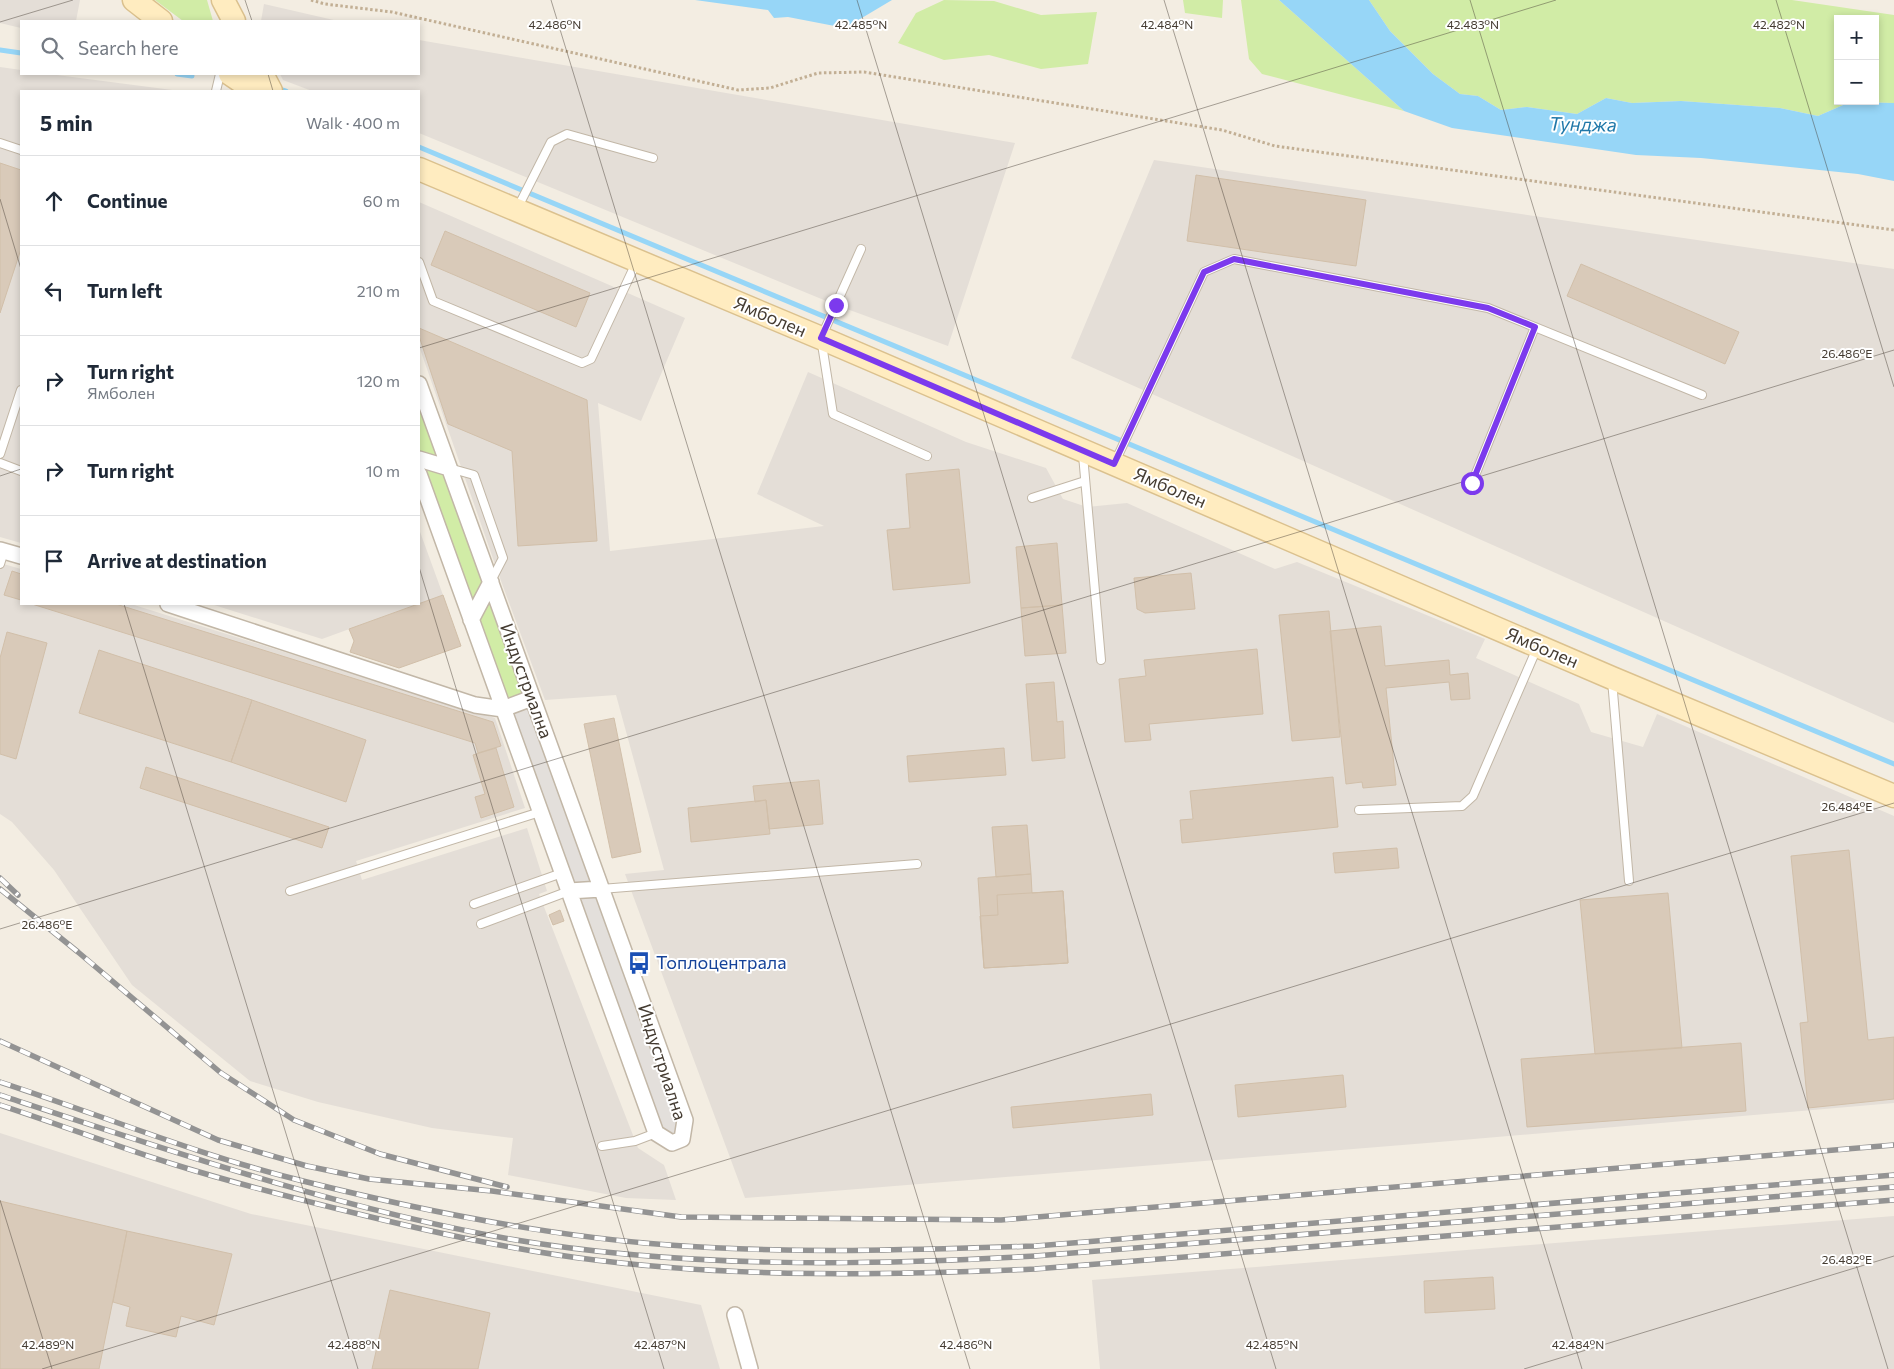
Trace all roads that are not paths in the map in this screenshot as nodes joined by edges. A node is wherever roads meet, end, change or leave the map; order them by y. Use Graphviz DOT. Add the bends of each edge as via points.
graph roads {
  1 [pos="134,0"];
  2 [pos="223,0"];
  3 [pos="160,20"];
  4 [pos="233,20"];
  5 [pos="220,75"];
  6 [pos="231,75"];
  7 [pos="263,75"];
  8 [pos="216,90"];
  9 [pos="254,90"];
  10 [pos="270,90"];
  11 [pos="0,143"];
  12 [pos="20,150"];
  13 [pos="653,158"];
  14 [pos="420,169"];
  15 [pos="516,210"];
  16 [pos="861,249"];
  17 [pos="637,261"];
  18 [pos="420,265"];
  19 [pos="1535,327"];
  20 [pos="821,338"];
  21 [pos="420,387"];
  22 [pos="20,393"];
  23 [pos="1702,395"];
  24 [pos="1082,450"];
  25 [pos="0,454"];
  26 [pos="927,456"];
  27 [pos="420,459"];
  28 [pos="0,463"];
  29 [pos="1114,464"];
  30 [pos="449,468"];
  31 [pos="20,470"];
  32 [pos="420,477"];
  33 [pos="1085,482"];
  34 [pos="1472,483"];
  35 [pos="1032,498"];
  36 [pos="1,555"];
  37 [pos="20,556"];
  38 [pos="491,582"];
  39 [pos="171,605"];
  40 [pos="471,620"];
  41 [pos="1538,646"];
  42 [pos="1101,660"];
  43 [pos="1612,678"];
  44 [pos="532,698"];
  45 [pos="503,709"];
  46 [pos="1894,796"];
  47 [pos="1359,810"];
  48 [pos="540,812"];
  49 [pos="917,864"];
  50 [pos="562,873"];
  51 [pos="1629,881"];
  52 [pos="602,889"];
  53 [pos="290,891"];
  54 [pos="569,891"];
  55 [pos="474,904"];
  56 [pos="481,924"];
  57 [pos="656,1133"];
  58 [pos="602,1146"];
  59 [pos="735,1315"];
  60 [pos="750,1369"];
  1 -- 3 [label="main road"];
  2 -- 4 [label="main road"];
  5 -- 8 [label="lane"];
  6 -- 9 [label="main road"];
  7 -- 10 [label="main road"];
  11 -- 12 [label="lane"];
  13 -- 15 [label="lane" via="567,134 552,142"];
  14 -- 15 [label="main road, Ямболен"];
  15 -- 17 [label="main road, Ямболен"];
  16 -- 20 [label="lane"];
  17 -- 18 [label="lane" via="591,359 582,363 433,301"];
  17 -- 20 [label="main road, Ямболен"];
  19 -- 23 [label="lane"];
  19 -- 29 [label="lane" via="1488,308 1234,259 1204,272"];
  19 -- 34 [label="lane"];
  20 -- 24 [label="main road, Ямболен"];
  20 -- 26 [label="lane" via="833,414"];
  21 -- 30 [label="street, Индустриална"];
  22 -- 25 [label="lane"];
  24 -- 29 [label="main road, Ямболен"];
  24 -- 33 [label="lane"];
  27 -- 30 [label="street"];
  28 -- 31 [label="lane"];
  29 -- 41 [label="main road, Ямболен"];
  30 -- 38 [label="street, Индустриална"];
  30 -- 38 [label="lane" via="474,475 503,558"];
  32 -- 40 [label="street, Индустриална"];
  33 -- 35 [label="lane"];
  33 -- 42 [label="lane"];
  36 -- 37 [label="street"];
  38 -- 40 [label="street"];
  38 -- 44 [label="street, Индустриална"];
  39 -- 45 [label="street" via="475,705"];
  40 -- 45 [label="street, Индустриална"];
  41 -- 43 [label="main road, Ямболен"];
  41 -- 47 [label="lane" via="1473,796 1462,806"];
  43 -- 46 [label="main road, Ямболен"];
  43 -- 51 [label="lane"];
  44 -- 45 [label="street"];
  44 -- 52 [label="street, Индустриална"];
  45 -- 48 [label="street, Индустриална"];
  48 -- 50 [label="street, Индустриална"];
  48 -- 53 [label="lane"];
  49 -- 52 [label="lane"];
  50 -- 54 [label="street, Индустриална"];
  50 -- 55 [label="lane"];
  52 -- 54 [label="street"];
  52 -- 57 [label="street, Индустриална" via="685,1120 682,1139 672,1143"];
  54 -- 56 [label="lane"];
  54 -- 57 [label="street, Индустриална"];
  57 -- 58 [label="lane" via="635,1141"];
  59 -- 60 [label="street"];
}
